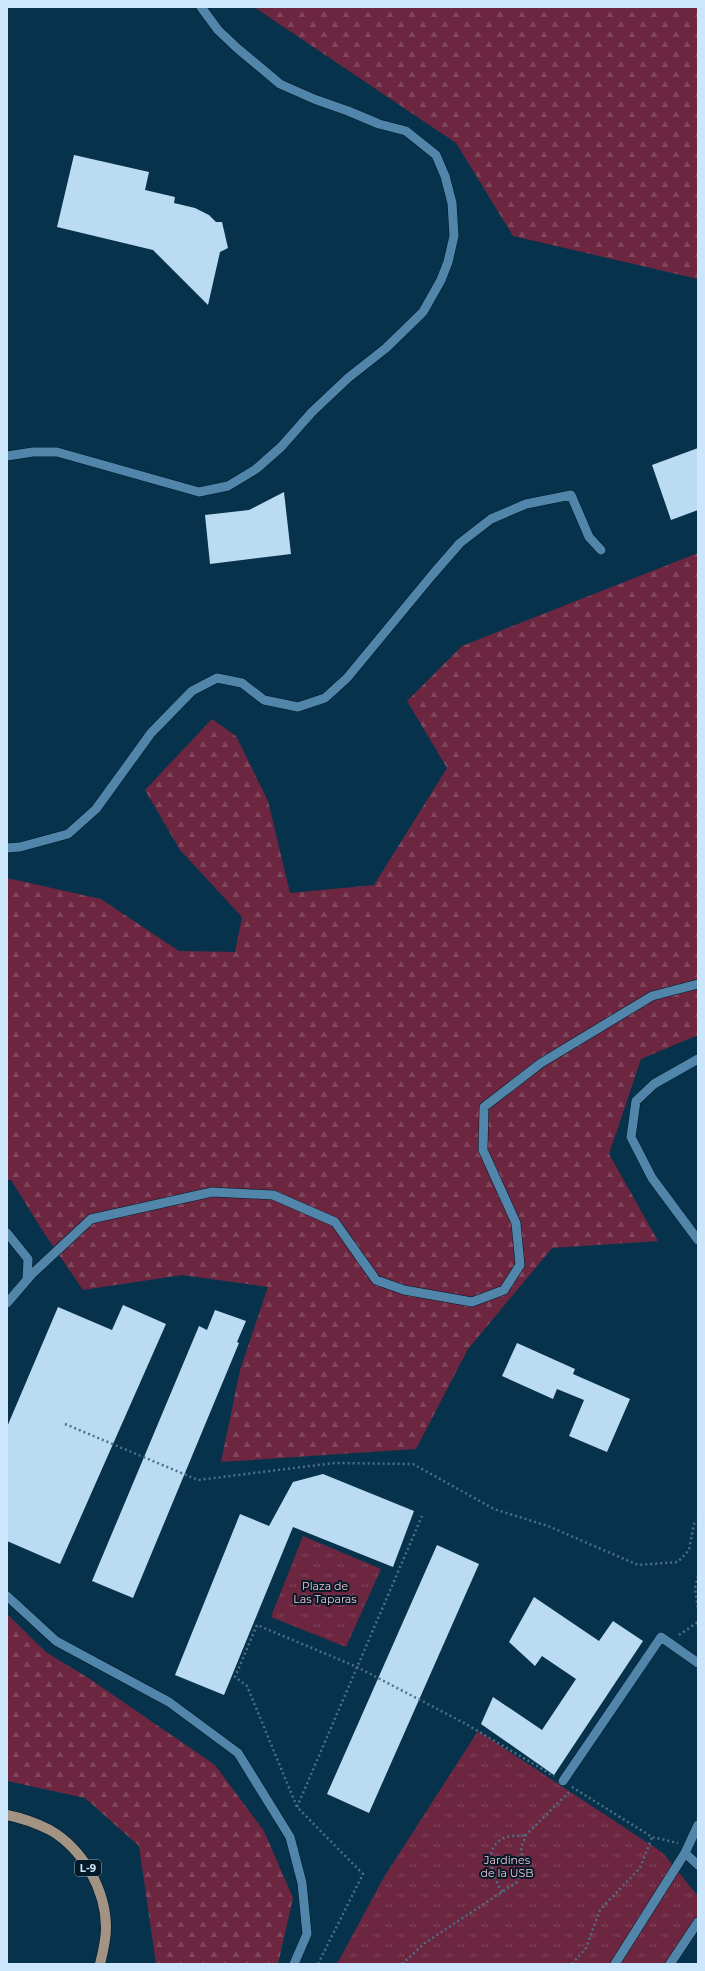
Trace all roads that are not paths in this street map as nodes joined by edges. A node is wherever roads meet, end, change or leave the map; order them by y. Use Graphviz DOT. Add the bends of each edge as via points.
graph roads {
  1 [pos="201,7"];
  2 [pos="7,456"];
  3 [pos="601,550"];
  4 [pos="7,848"];
  5 [pos="698,984"];
  6 [pos="698,1060"];
  7 [pos="7,1234"];
  8 [pos="698,1240"];
  9 [pos="27,1280"];
  10 [pos="7,1303"];
  11 [pos="7,1596"];
  12 [pos="698,1663"];
  13 [pos="563,1781"];
  14 [pos="7,1815"];
  15 [pos="698,1825"];
  16 [pos="686,1849"];
  17 [pos="698,1865"];
  18 [pos="698,1922"];
  19 [pos="100,1964"];
  20 [pos="294,1964"];
  21 [pos="615,1964"];
  22 [pos="670,1964"];
  1 -- 2 [label="lane" via="218,30 280,84 379,124 406,132 436,156 445,176 452,203 454,236 441,280 423,312 397,338 348,378 256,469 228,486 199,492 57,452"];
  3 -- 4 [label="lane" via="589,537 571,495 526,504 491,519 460,543 348,678 325,698 298,707 264,700 242,683 217,678 192,691 151,733 96,809 68,834"];
  5 -- 9 [label="lane" via="652,996 541,1063 484,1107 483,1150 516,1223 520,1265 504,1290 472,1302 404,1290 376,1280 335,1222 274,1195 212,1192 91,1219"];
  6 -- 8 [label="lane" via="654,1084 636,1101 631,1137 652,1178"];
  7 -- 9 [label="lane" via="28,1259"];
  9 -- 10 [label="lane"];
  11 -- 20 [label="lane" via="56,1641 169,1702 238,1753 290,1837 302,1884 307,1934"];
  12 -- 13 [label="lane" via="661,1637"];
  14 -- 19 [label="main road, L-9" via="28,1820 51,1831 69,1846 93,1875 104,1907 106,1928"];
  15 -- 16 [label="lane"];
  16 -- 17 [label="lane"];
  16 -- 21 [label="lane"];
  18 -- 22 [label="lane"];
}
